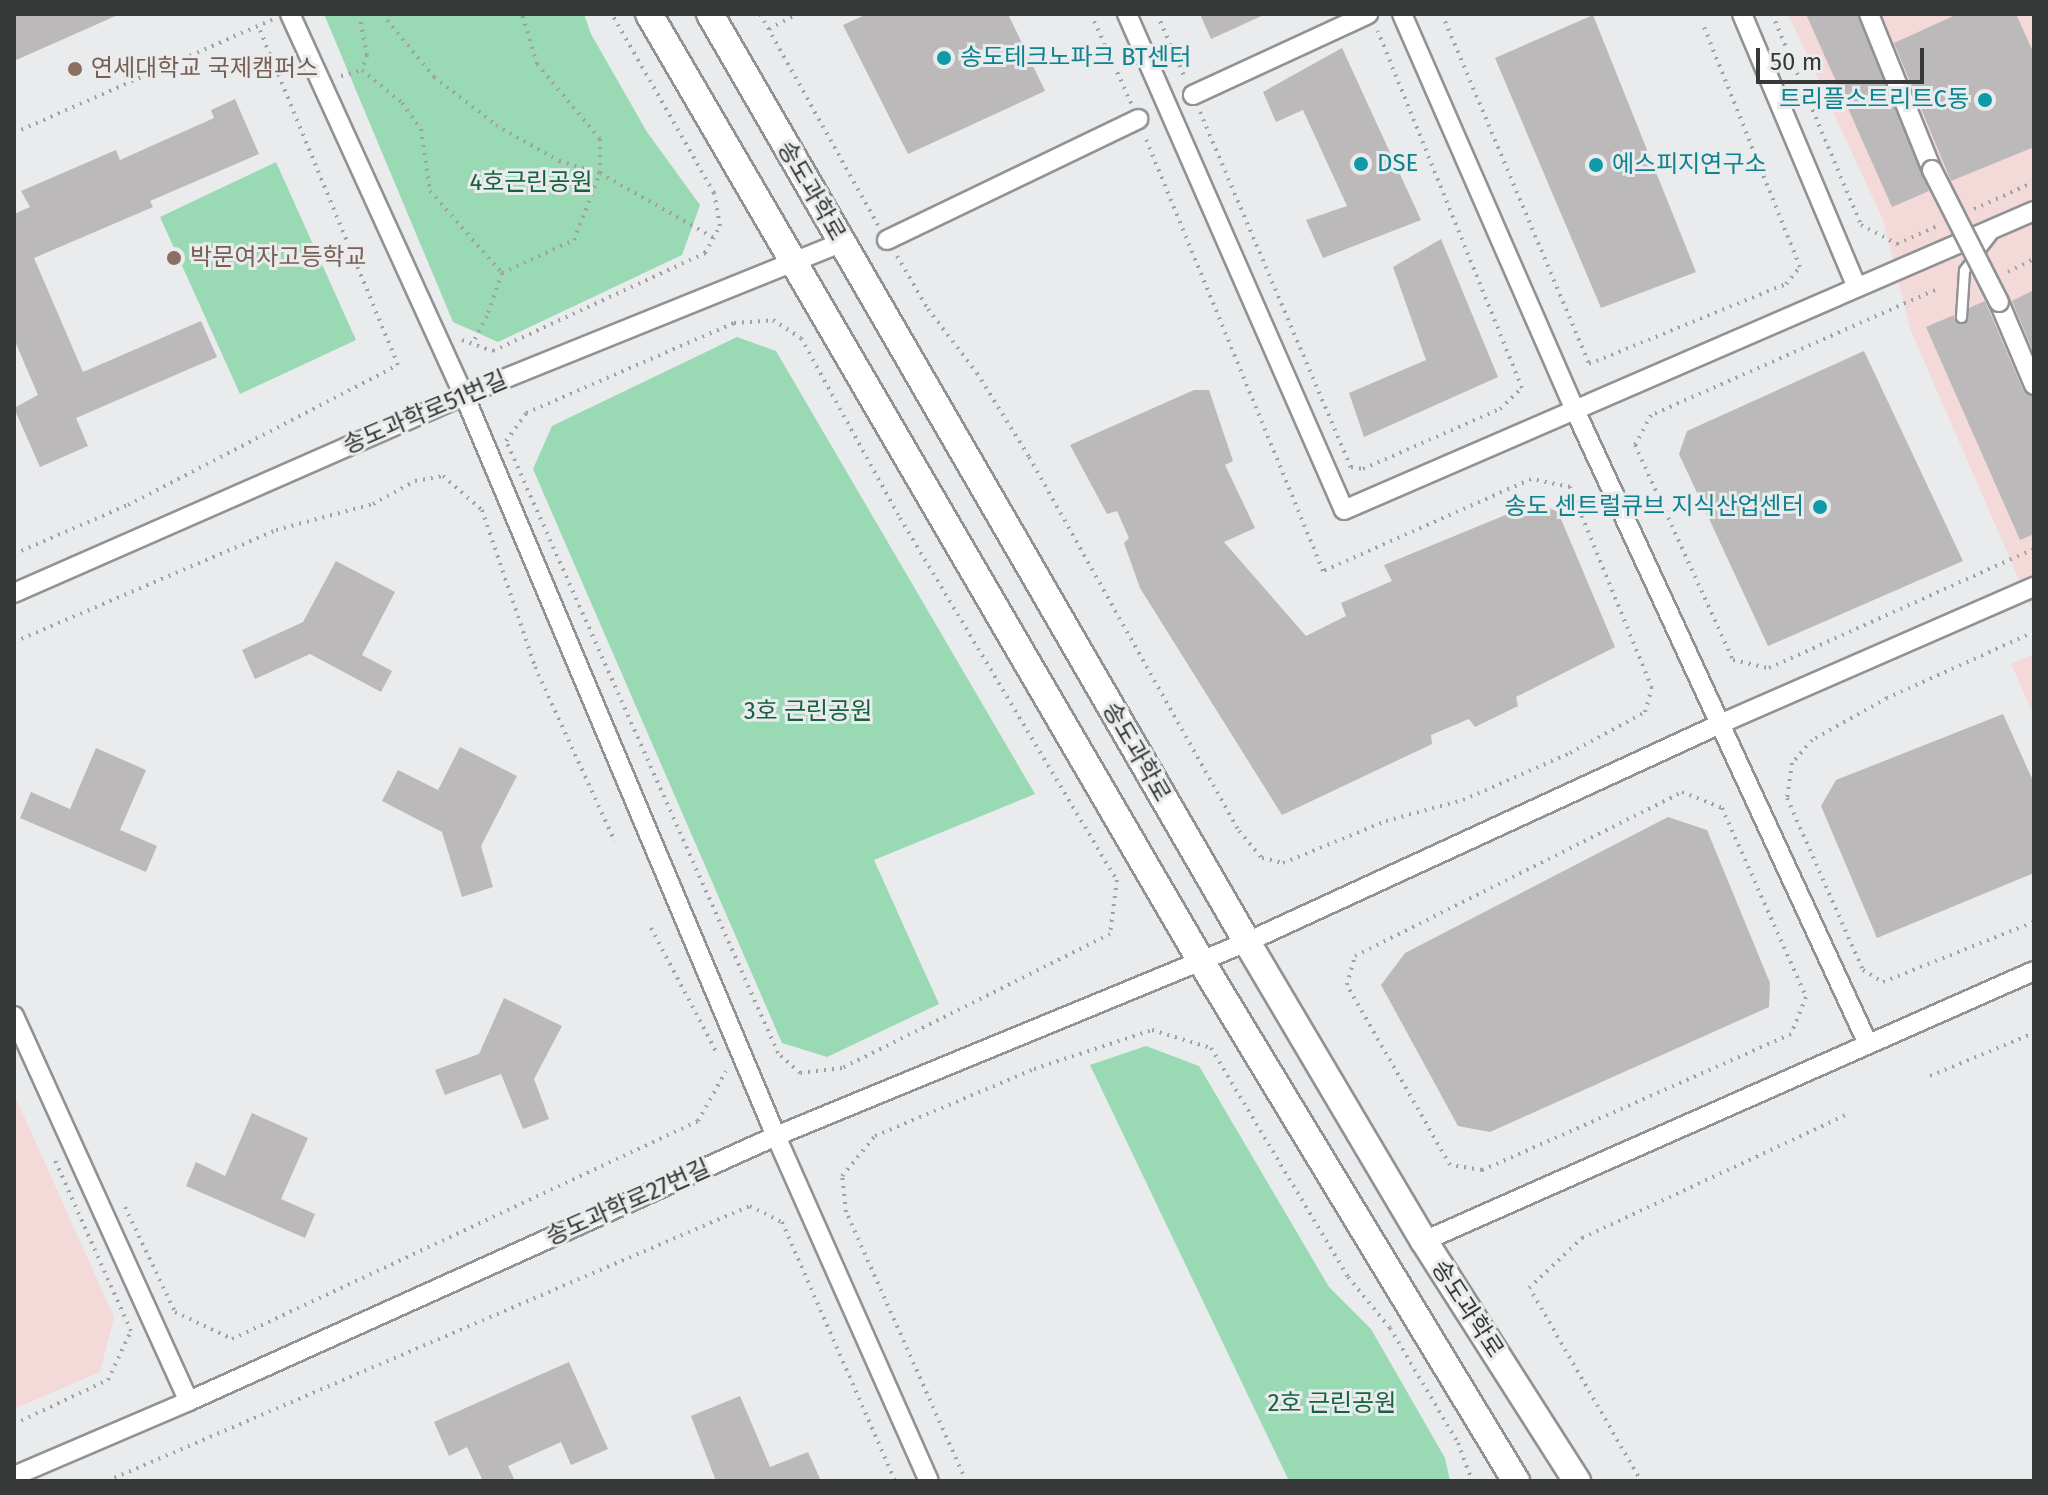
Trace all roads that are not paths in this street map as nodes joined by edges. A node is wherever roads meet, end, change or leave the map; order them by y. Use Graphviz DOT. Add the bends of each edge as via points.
graph roads {
  1 [pos="649,14"];
  2 [pos="710,14"];
  3 [pos="1127,14"];
  4 [pos="1402,14"];
  5 [pos="1742,14"];
  6 [pos="1869,14"];
  7 [pos="286,15"];
  8 [pos="1372,21"];
  9 [pos="1193,95"];
  10 [pos="1138,119"];
  11 [pos="2034,211"];
  12 [pos="1998,228"];
  13 [pos="887,240"];
  14 [pos="840,243"];
  15 [pos="794,261"];
  16 [pos="1857,287"];
  17 [pos="1961,317"];
  18 [pos="2034,385"];
  19 [pos="464,395"];
  20 [pos="1574,408"];
  21 [pos="2034,587"];
  22 [pos="14,593"];
  23 [pos="1720,724"];
  24 [pos="1247,942"];
  25 [pos="1201,961"];
  26 [pos="2034,971"];
  27 [pos="14,1016"];
  28 [pos="1868,1044"];
  29 [pos="776,1136"];
  30 [pos="1424,1241"];
  31 [pos="189,1401"];
  32 [pos="14,1476"];
  33 [pos="929,1481"];
  34 [pos="1516,1481"];
  35 [pos="1577,1481"];
  1 -- 15 [label="main road, 송도과학로"];
  2 -- 14 [label="main road, 송도과학로"];
  3 -- 20 [label="street" via="1344,510"];
  4 -- 20 [label="street"];
  5 -- 16 [label="street"];
  6 -- 18 [label="street, bridge" via="1932,170"];
  7 -- 19 [label="street" via="309,50"];
  8 -- 9 [label="street"];
  10 -- 13 [label="street"];
  11 -- 12 [label="street"];
  12 -- 16 [label="street"];
  12 -- 17 [label="lane" via="1964,270"];
  14 -- 15 [label="street, 송도과학로51번길"];
  14 -- 24 [label="main road, 송도과학로"];
  15 -- 19 [label="street, 송도과학로51번길"];
  15 -- 25 [label="main road, 송도과학로"];
  16 -- 20 [label="street"];
  19 -- 22 [label="street, 송도과학로51번길"];
  19 -- 29 [label="street"];
  20 -- 23 [label="street"];
  21 -- 23 [label="street, 송도과학로27번길"];
  23 -- 24 [label="street, 송도과학로27번길"];
  23 -- 28 [label="street"];
  24 -- 25 [label="street, 송도과학로27번길"];
  24 -- 30 [label="main road, 송도과학로"];
  25 -- 29 [label="street, 송도과학로27번길"];
  25 -- 34 [label="main road, 송도과학로"];
  26 -- 28 [label="street"];
  27 -- 31 [label="street"];
  28 -- 30 [label="street"];
  29 -- 31 [label="street, 송도과학로27번길"];
  29 -- 33 [label="street"];
  30 -- 35 [label="main road, 송도과학로"];
  31 -- 32 [label="street, 송도과학로27번길"];
}
